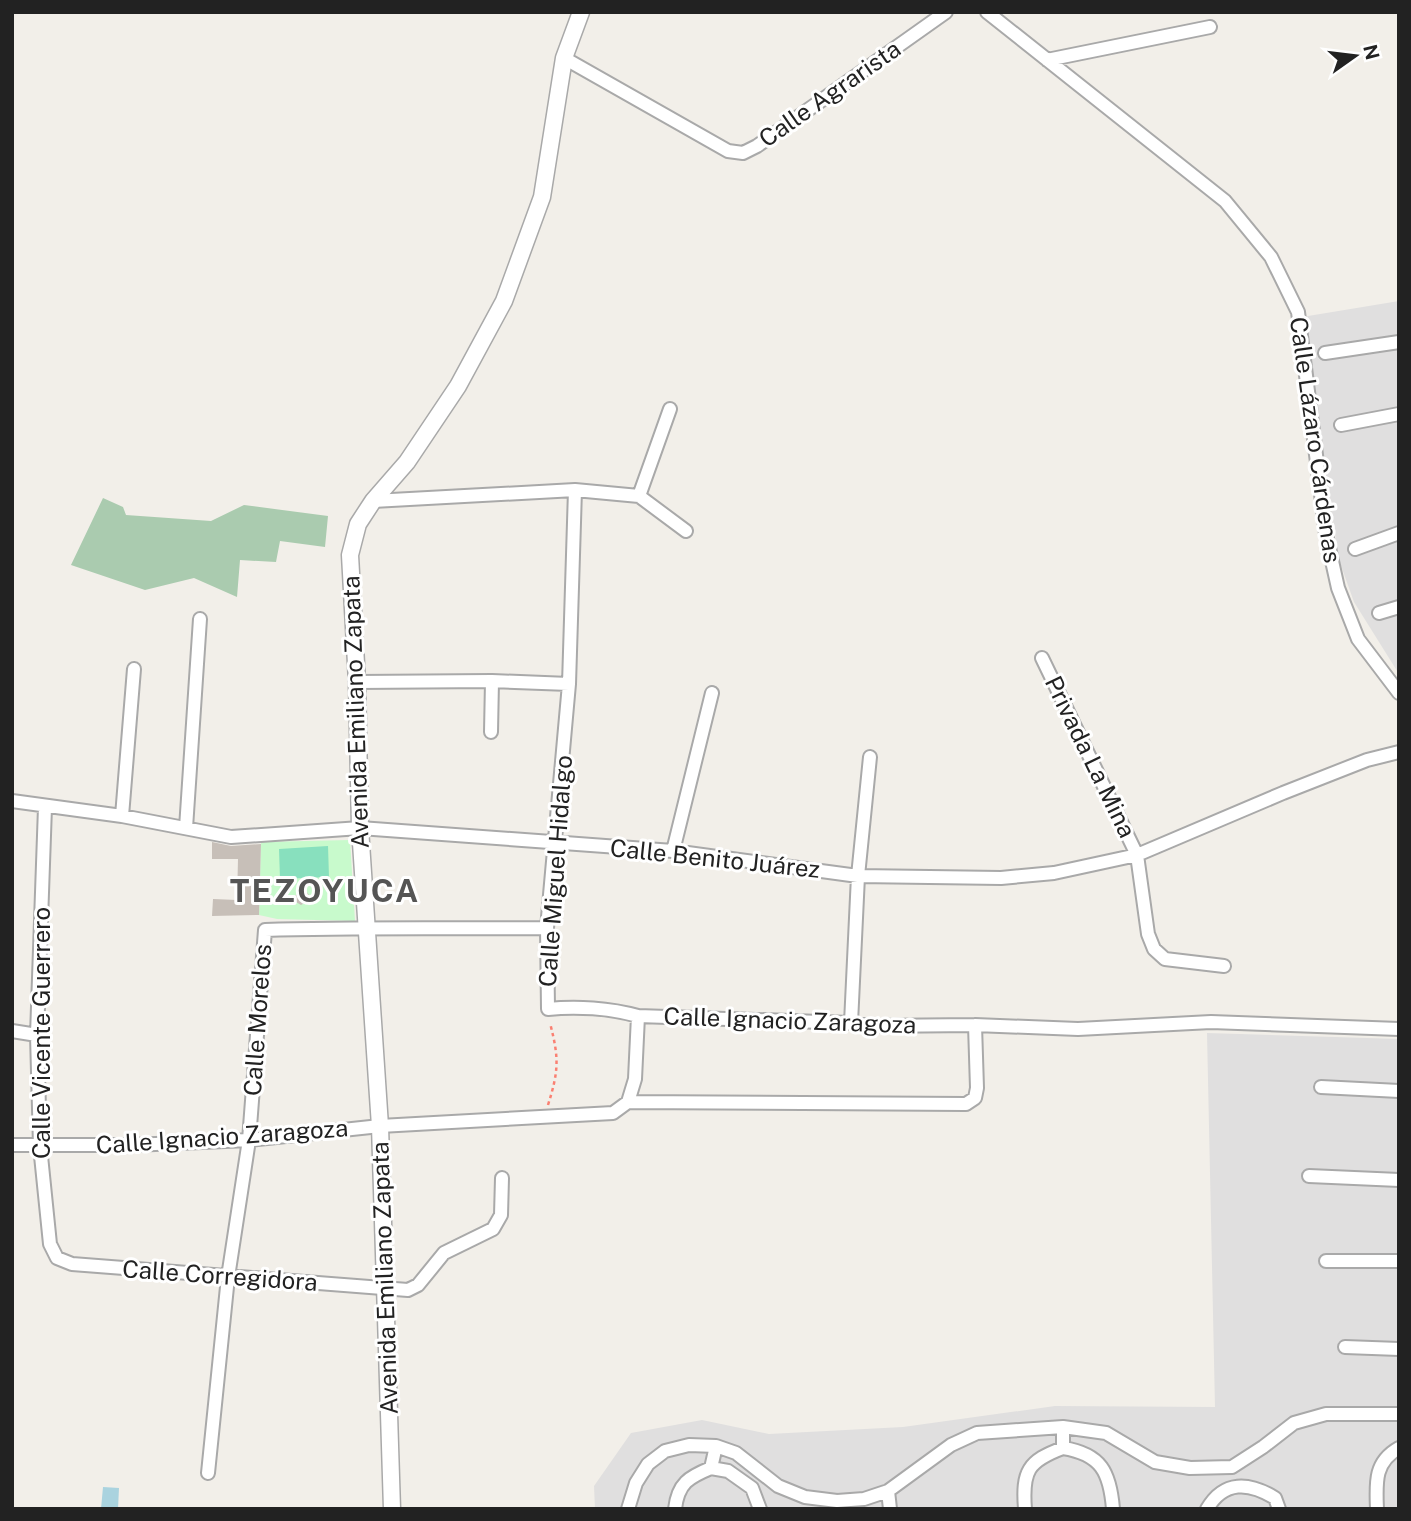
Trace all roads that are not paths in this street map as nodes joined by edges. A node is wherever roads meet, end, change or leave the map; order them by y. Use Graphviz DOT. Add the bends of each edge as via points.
graph roads {
  1 [pos="581,12"];
  2 [pos="946,12"];
  3 [pos="987,12"];
  4 [pos="1210,27"];
  5 [pos="564,58"];
  6 [pos="1047,60"];
  7 [pos="1399,342"];
  8 [pos="1325,353"];
  9 [pos="670,409"];
  10 [pos="1399,414"];
  11 [pos="1341,425"];
  12 [pos="575,491"];
  13 [pos="639,496"];
  14 [pos="373,501"];
  15 [pos="686,531"];
  16 [pos="1399,533"];
  17 [pos="1355,549"];
  18 [pos="1399,607"];
  19 [pos="1379,613"];
  20 [pos="200,619"];
  21 [pos="1042,658"];
  22 [pos="134,669"];
  23 [pos="492,681"];
  24 [pos="357,682"];
  25 [pos="569,684"];
  26 [pos="712,693"];
  27 [pos="1399,693"];
  28 [pos="491,732"];
  29 [pos="1399,752"];
  30 [pos="870,757"];
  31 [pos="12,801"];
  32 [pos="45,807"];
  33 [pos="122,816"];
  34 [pos="186,828"];
  35 [pos="360,828"];
  36 [pos="555,844"];
  37 [pos="673,851"];
  38 [pos="1137,855"];
  39 [pos="859,876"];
  40 [pos="366,927"];
  41 [pos="547,928"];
  42 [pos="1224,966"];
  43 [pos="638,1016"];
  44 [pos="851,1023"];
  45 [pos="975,1025"];
  46 [pos="1399,1029"];
  47 [pos="12,1031"];
  48 [pos="37,1035"];
  49 [pos="1321,1087"];
  50 [pos="1399,1091"];
  51 [pos="628,1102"];
  52 [pos="380,1126"];
  53 [pos="249,1140"];
  54 [pos="12,1145"];
  55 [pos="40,1146"];
  56 [pos="1309,1176"];
  57 [pos="502,1178"];
  58 [pos="1399,1180"];
  59 [pos="57,1258"];
  60 [pos="1326,1261"];
  61 [pos="1399,1261"];
  62 [pos="228,1277"];
  63 [pos="385,1288"];
  64 [pos="1345,1347"];
  65 [pos="1399,1349"];
  66 [pos="1399,1414"];
  67 [pos="1063,1427"];
  68 [pos="716,1446"];
  69 [pos="1063,1448"];
  70 [pos="1399,1448"];
  71 [pos="1232,1467"];
  72 [pos="711,1468"];
  73 [pos="208,1473"];
  74 [pos="1233,1486"];
  75 [pos="888,1491"];
  76 [pos="392,1509"];
  77 [pos="628,1509"];
  78 [pos="675,1509"];
  79 [pos="760,1509"];
  80 [pos="890,1509"];
  81 [pos="1024,1509"];
  82 [pos="1113,1509"];
  83 [pos="1207,1509"];
  84 [pos="1279,1509"];
  85 [pos="1377,1509"];
  1 -- 5 [label="street, Avenida Emiliano Zapata"];
  2 -- 5 [label="street, Calle Agrarista" via="743,153 728,151"];
  3 -- 6 [label="street, Calle Lázaro Cárdenas"];
  4 -- 6 [label="street"];
  5 -- 14 [label="street, Avenida Emiliano Zapata" via="542,197 504,301 458,386 407,462"];
  6 -- 27 [label="street, Calle Lázaro Cárdenas" via="1225,201 1271,257 1298,312 1326,534 1338,588 1358,639"];
  7 -- 8 [label="street"];
  9 -- 13 [label="street"];
  10 -- 11 [label="street"];
  12 -- 13 [label="street"];
  12 -- 14 [label="street"];
  12 -- 25 [label="street, Calle Miguel Hidalgo"];
  13 -- 15 [label="street"];
  14 -- 24 [label="street, Avenida Emiliano Zapata" via="358,524 350,555"];
  16 -- 17 [label="street"];
  18 -- 19 [label="street"];
  20 -- 34 [label="street"];
  21 -- 38 [label="street, Privada La Mina"];
  22 -- 33 [label="street"];
  23 -- 24 [label="street"];
  23 -- 25 [label="street"];
  23 -- 28 [label="street"];
  24 -- 35 [label="street, Avenida Emiliano Zapata"];
  25 -- 36 [label="street, Calle Miguel Hidalgo"];
  26 -- 37 [label="street"];
  29 -- 38 [label="street, Calle Benito Juárez" via="1283,793"];
  30 -- 39 [label="street"];
  31 -- 32 [label="street, Calle Benito Juárez"];
  32 -- 33 [label="street, Calle Benito Juárez"];
  32 -- 48 [label="street, Calle Vicente Guerrero"];
  33 -- 34 [label="street, Calle Benito Juárez"];
  34 -- 35 [label="street, Calle Benito Juárez" via="231,837"];
  35 -- 36 [label="street, Calle Benito Juárez"];
  35 -- 40 [label="street, Avenida Emiliano Zapata"];
  36 -- 37 [label="street, Calle Benito Juárez"];
  36 -- 41 [label="street, Calle Miguel Hidalgo"];
  37 -- 39 [label="street, Calle Benito Juárez"];
  38 -- 39 [label="street, Calle Benito Juárez" via="1055,873 1001,878"];
  38 -- 42 [label="street, Privada La Mina" via="1154,949 1165,959"];
  39 -- 44 [label="street"];
  40 -- 41 [label="street"];
  40 -- 52 [label="street, Avenida Emiliano Zapata"];
  40 -- 53 [label="street, Calle Morelos" via="265,930"];
  41 -- 43 [label="street, Calle Miguel Hidalgo" via="548,1009"];
  43 -- 44 [label="street, Calle Ignacio Zaragoza"];
  43 -- 51 [label="street, Calle Ignacio Zaragoza" via="635,1079"];
  44 -- 45 [label="street, Calle Ignacio Zaragoza"];
  45 -- 46 [label="street, Calle Ignacio Zaragoza" via="1078,1029 1211,1022"];
  45 -- 51 [label="street" via="977,1088 975,1098 966,1104"];
  47 -- 48 [label="street"];
  48 -- 55 [label="street, Calle Vicente Guerrero"];
  49 -- 50 [label="street"];
  51 -- 52 [label="street, Calle Ignacio Zaragoza" via="613,1113"];
  52 -- 53 [label="street, Calle Ignacio Zaragoza"];
  52 -- 63 [label="street, Avenida Emiliano Zapata"];
  53 -- 55 [label="street, Calle Ignacio Zaragoza"];
  53 -- 62 [label="street, Calle Morelos"];
  54 -- 55 [label="street, Calle Ignacio Zaragoza"];
  55 -- 59 [label="street, Calle Vicente Guerrero" via="50,1244"];
  56 -- 58 [label="street"];
  57 -- 63 [label="street, Calle Corregidora" via="501,1215 494,1229 444,1253 418,1285 408,1290"];
  59 -- 62 [label="street, Calle Corregidora" via="72,1264"];
  60 -- 61 [label="street"];
  62 -- 63 [label="street, Calle Corregidora"];
  62 -- 73 [label="street, Calle Morelos"];
  63 -- 76 [label="street, Avenida Emiliano Zapata"];
  64 -- 65 [label="street"];
  66 -- 71 [label="street" via="1326,1414 1294,1423"];
  67 -- 69 [label="street"];
  67 -- 71 [label="street" via="1106,1433 1155,1462 1190,1468"];
  67 -- 75 [label="street" via="977,1433 951,1445"];
  68 -- 72 [label="street"];
  68 -- 75 [label="street" via="736,1452 778,1486 805,1497 837,1501"];
  68 -- 77 [label="street" via="690,1445 665,1451 648,1464"];
  69 -- 81 [label="street" via="1041,1456 1028,1470"];
  69 -- 82 [label="street" via="1084,1451 1100,1464 1111,1488"];
  70 -- 85 [label="street" via="1384,1459 1375,1476"];
  71 -- 74 [label="street"];
  72 -- 78 [label="street" via="691,1476 678,1492"];
  72 -- 79 [label="street" via="728,1471 752,1488"];
  74 -- 83 [label="street" via="1215,1495"];
  74 -- 84 [label="street" via="1259,1488 1275,1498"];
  75 -- 80 [label="street"];
}
